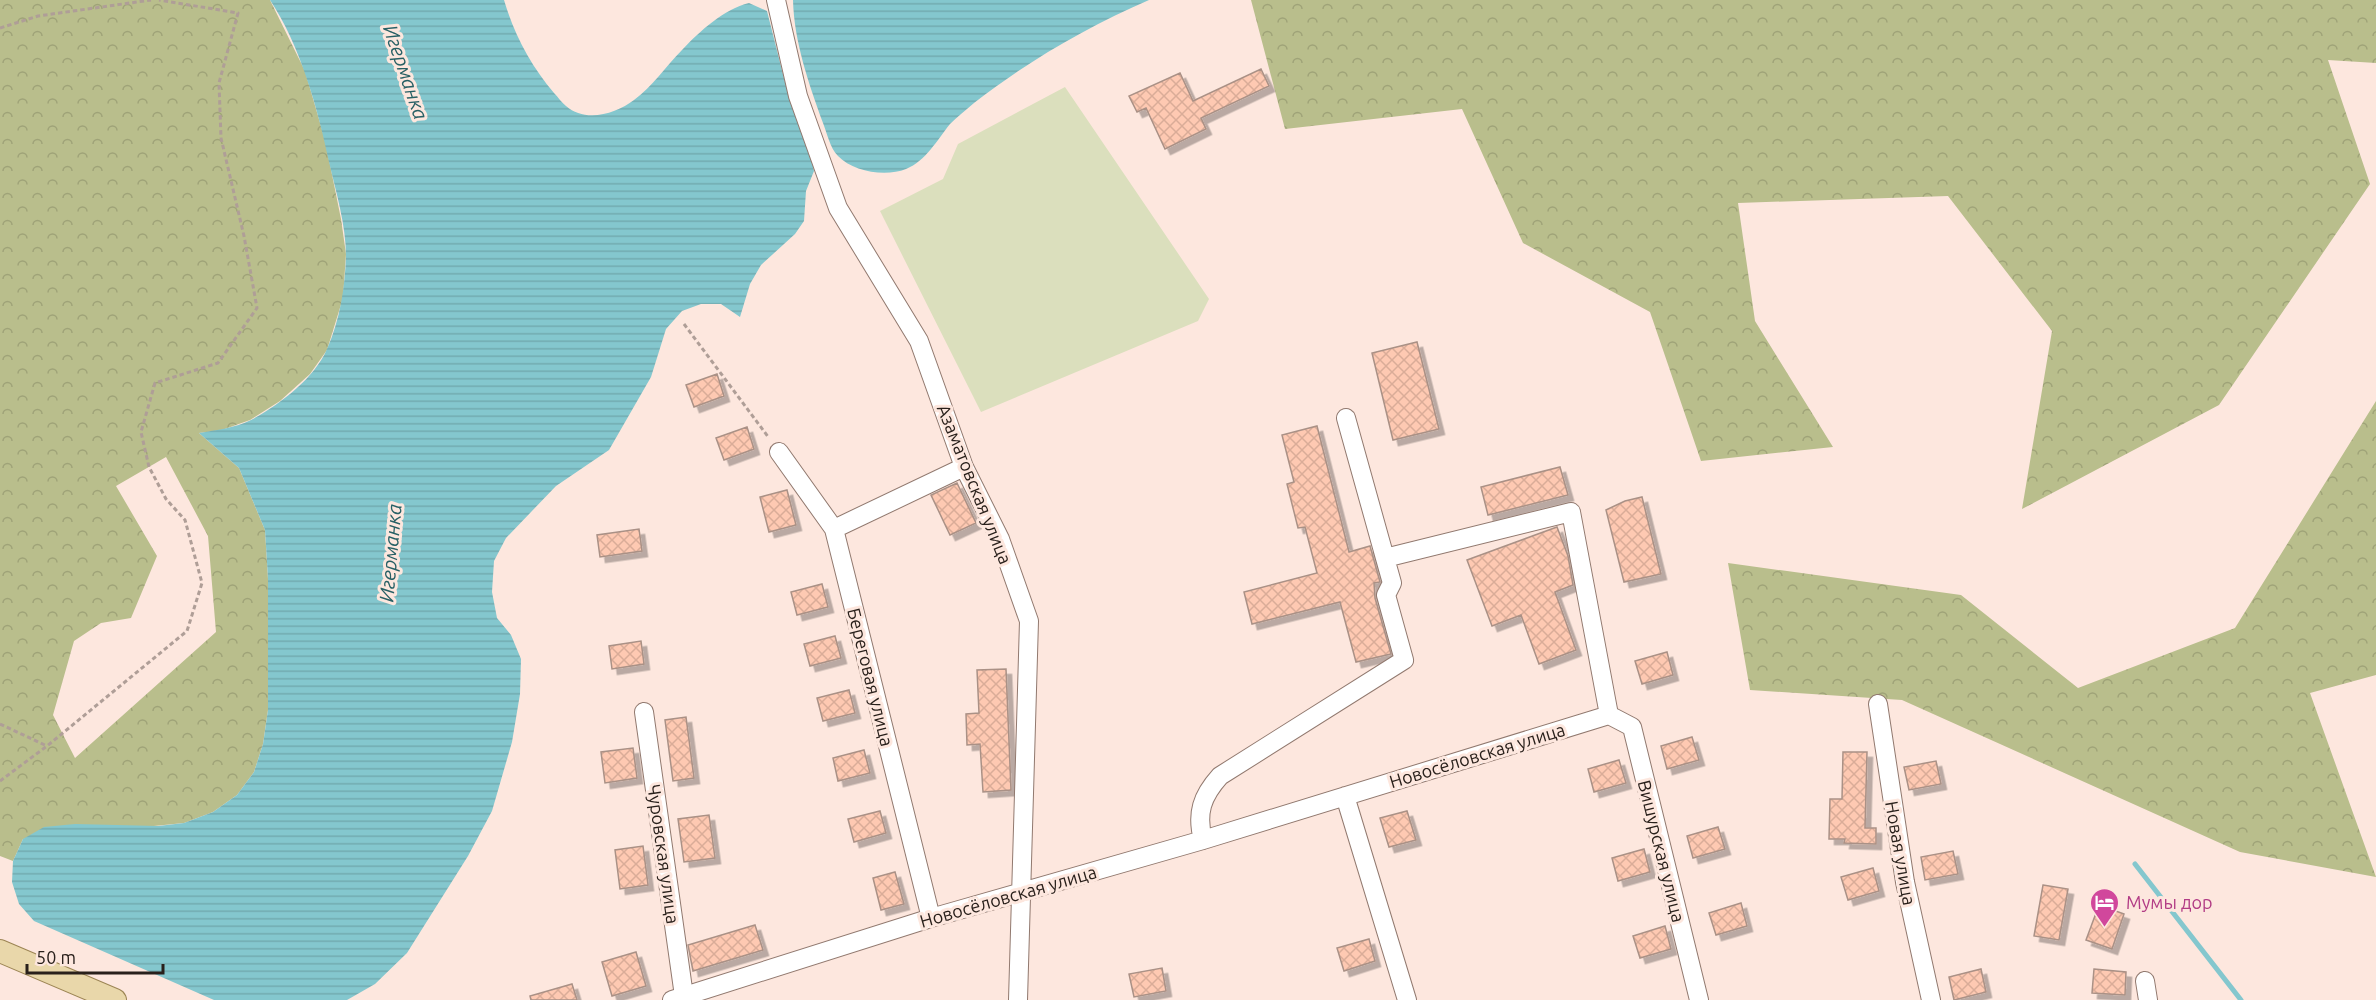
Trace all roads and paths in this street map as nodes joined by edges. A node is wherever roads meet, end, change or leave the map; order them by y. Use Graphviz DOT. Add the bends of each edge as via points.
graph roads {
  1 [pos="151,0"];
  2 [pos="159,0"];
  3 [pos="776,0"];
  4 [pos="0,28"];
  5 [pos="684,324"];
  6 [pos="1346,418"];
  7 [pos="779,452"];
  8 [pos="964,467"];
  9 [pos="834,529"];
  10 [pos="1385,558"];
  11 [pos="1878,704"];
  12 [pos="644,712"];
  13 [pos="1609,715"];
  14 [pos="0,724"];
  15 [pos="47,746"];
  16 [pos="0,781"];
  17 [pos="1344,796"];
  18 [pos="1203,840"];
  19 [pos="1020,892"];
  20 [pos="931,918"];
  21 [pos="0,951"];
  22 [pos="2145,981"];
  23 [pos="678,998"];
  24 [pos="115,1000"];
  25 [pos="1018,1000"];
  26 [pos="1407,1000"];
  27 [pos="1699,1000"];
  28 [pos="1931,1000"];
  29 [pos="2148,1000"];
  1 -- 4 [label="path" via="38,16"];
  2 -- 15 [label="path" via="238,13 219,83 221,138 257,308 218,363 155,383 141,432 149,467 166,499 184,520 202,583 187,631"];
  3 -- 8 [label="street, Азаматовская улица" via="798,96 838,208 919,341"];
  5 -- 7 [label="path"];
  6 -- 10 [label="street"];
  7 -- 9 [label="street, Береговая улица"];
  8 -- 9 [label="street"];
  8 -- 19 [label="street, Азаматовская улица" via="1000,539 1029,621"];
  9 -- 20 [label="street, Береговая улица"];
  10 -- 13 [label="street" via="1571,512"];
  10 -- 18 [label="street" via="1392,583 1386,595 1404,660 1220,776 1206,792 1199,823"];
  11 -- 28 [label="street, Новая улица" via="1905,882"];
  12 -- 23 [label="street, Чуровская улица"];
  13 -- 17 [label="street, Новосёловская улица"];
  13 -- 27 [label="street, Вишурская улица" via="1632,726"];
  14 -- 15 [label="path"];
  15 -- 16 [label="path"];
  17 -- 18 [label="street, Новосёловская улица"];
  17 -- 26 [label="street"];
  18 -- 19 [label="street, Новосёловская улица"];
  19 -- 20 [label="street, Новосёловская улица"];
  19 -- 25 [label="street, Азаматовская улица"];
  20 -- 23 [label="street, Новосёловская улица"];
  21 -- 24 [label="main road"];
  22 -- 29 [label="street"];
}
